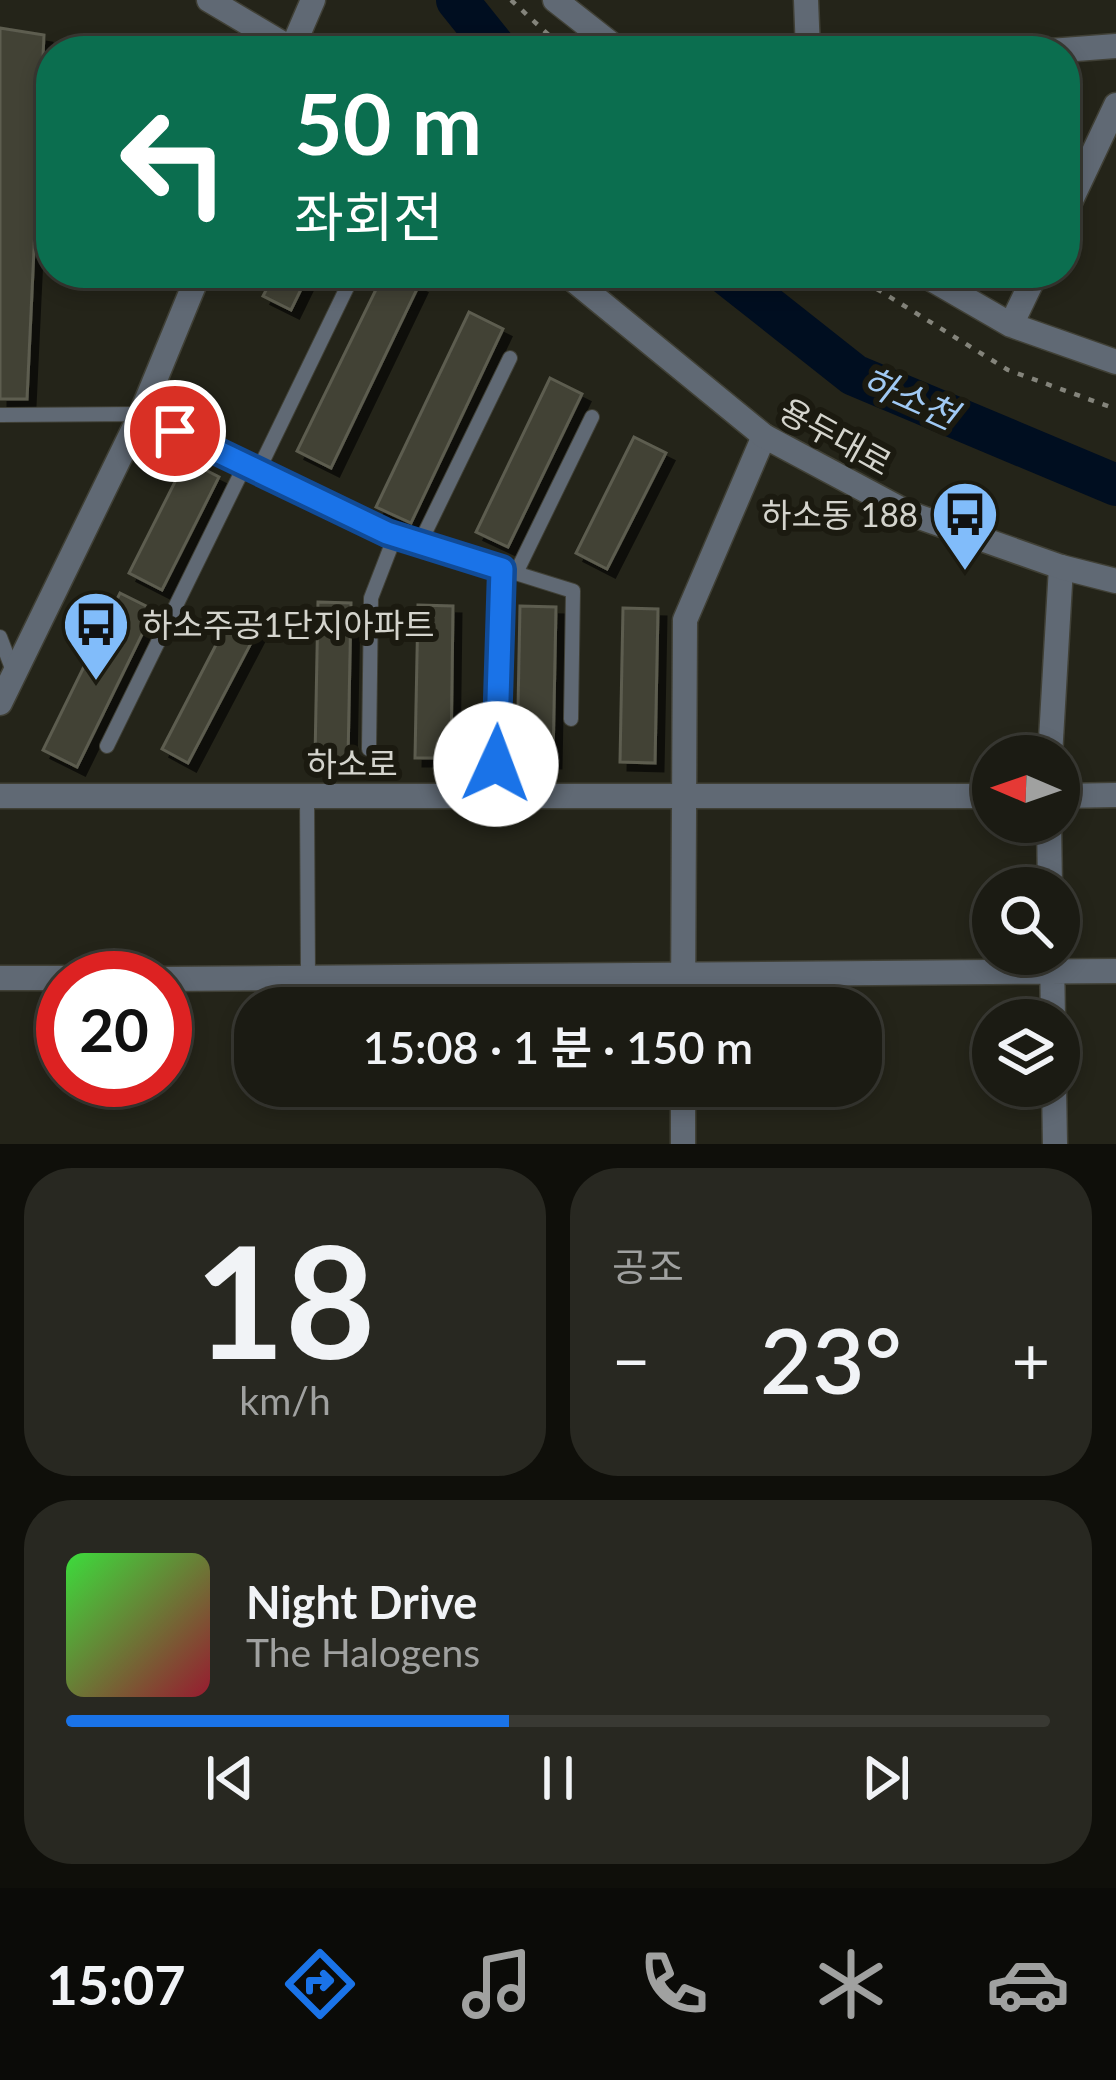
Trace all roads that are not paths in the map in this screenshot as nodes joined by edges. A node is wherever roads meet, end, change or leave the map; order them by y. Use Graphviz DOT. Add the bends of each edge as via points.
graph roads {
  1 [pos="209,0"];
  2 [pos="313,0"];
  3 [pos="555,0"];
  4 [pos="806,0"];
  5 [pos="269,36"];
  6 [pos="299,36"];
  7 [pos="601,36"];
  8 [pos="807,36"];
  9 [pos="1116,46"];
  10 [pos="1080,49"];
  11 [pos="1116,105"];
  12 [pos="1080,181"];
  13 [pos="193,288"];
  14 [pos="346,288"];
  15 [pos="583,288"];
  16 [pos="946,288"];
  17 [pos="1029,288"];
  18 [pos="1011,326"];
  19 [pos="510,358"];
  20 [pos="1116,362"];
  21 [pos="0,415"];
  22 [pos="141,415"];
  23 [pos="592,417"];
  24 [pos="764,436"];
  25 [pos="252,468"];
  26 [pos="395,536"];
  27 [pos="420,543"];
  28 [pos="1060,567"];
  29 [pos="509,571"];
  30 [pos="1116,581"];
  31 [pos="0,637"];
  32 [pos="14,675"];
  33 [pos="0,703"];
  34 [pos="571,719"];
  35 [pos="1051,735"];
  36 [pos="107,746"];
  37 [pos="369,749"];
  38 [pos="496,764"];
  39 [pos="1116,795"];
  40 [pos="0,796"];
  41 [pos="307,796"];
  42 [pos="684,796"];
  43 [pos="972,796"];
  44 [pos="1080,796"];
  45 [pos="972,965"];
  46 [pos="1080,966"];
  47 [pos="1116,971"];
  48 [pos="683,977"];
  49 [pos="0,978"];
  50 [pos="36,978"];
  51 [pos="192,979"];
  52 [pos="308,980"];
  53 [pos="683,987"];
  54 [pos="683,1107"];
  55 [pos="1054,1107"];
  56 [pos="683,1144"];
  57 [pos="1055,1144"];
  1 -- 5 [label="street"];
  2 -- 6 [label="street"];
  3 -- 7 [label="street"];
  4 -- 8 [label="street"];
  9 -- 10 [label="street"];
  11 -- 12 [label="street"];
  13 -- 22 [label="street"];
  14 -- 25 [label="lane"];
  15 -- 24 [label="street, 용두대로"];
  16 -- 18 [label="street"];
  17 -- 18 [label="street"];
  18 -- 20 [label="street"];
  19 -- 27 [label="lane"];
  21 -- 22 [label="lane"];
  22 -- 25 [label="lane"];
  22 -- 32 [label="street"];
  23 -- 29 [label="lane"];
  24 -- 28 [label="street, 용두대로" via="908,513"];
  24 -- 42 [label="street" via="685,620"];
  25 -- 26 [label="lane"];
  25 -- 36 [label="lane"];
  26 -- 27 [label="lane"];
  26 -- 37 [label="lane" via="371,598"];
  27 -- 29 [label="lane"];
  28 -- 30 [label="street, 용두대로"];
  28 -- 35 [label="street"];
  29 -- 34 [label="lane" via="573,591"];
  29 -- 38 [label="lane"];
  31 -- 32 [label="lane"];
  32 -- 33 [label="street"];
  39 -- 44 [label="street"];
  40 -- 41 [label="street, 하소로"];
  41 -- 42 [label="street, 하소로"];
  41 -- 52 [label="lane"];
  42 -- 43 [label="street, 하소로"];
  42 -- 48 [label="street"];
  45 -- 48 [label="street"];
  46 -- 47 [label="street"];
  48 -- 52 [label="street"];
  48 -- 53 [label="street"];
  49 -- 50 [label="street"];
  51 -- 52 [label="street"];
  54 -- 56 [label="street"];
  55 -- 57 [label="street"];
}
